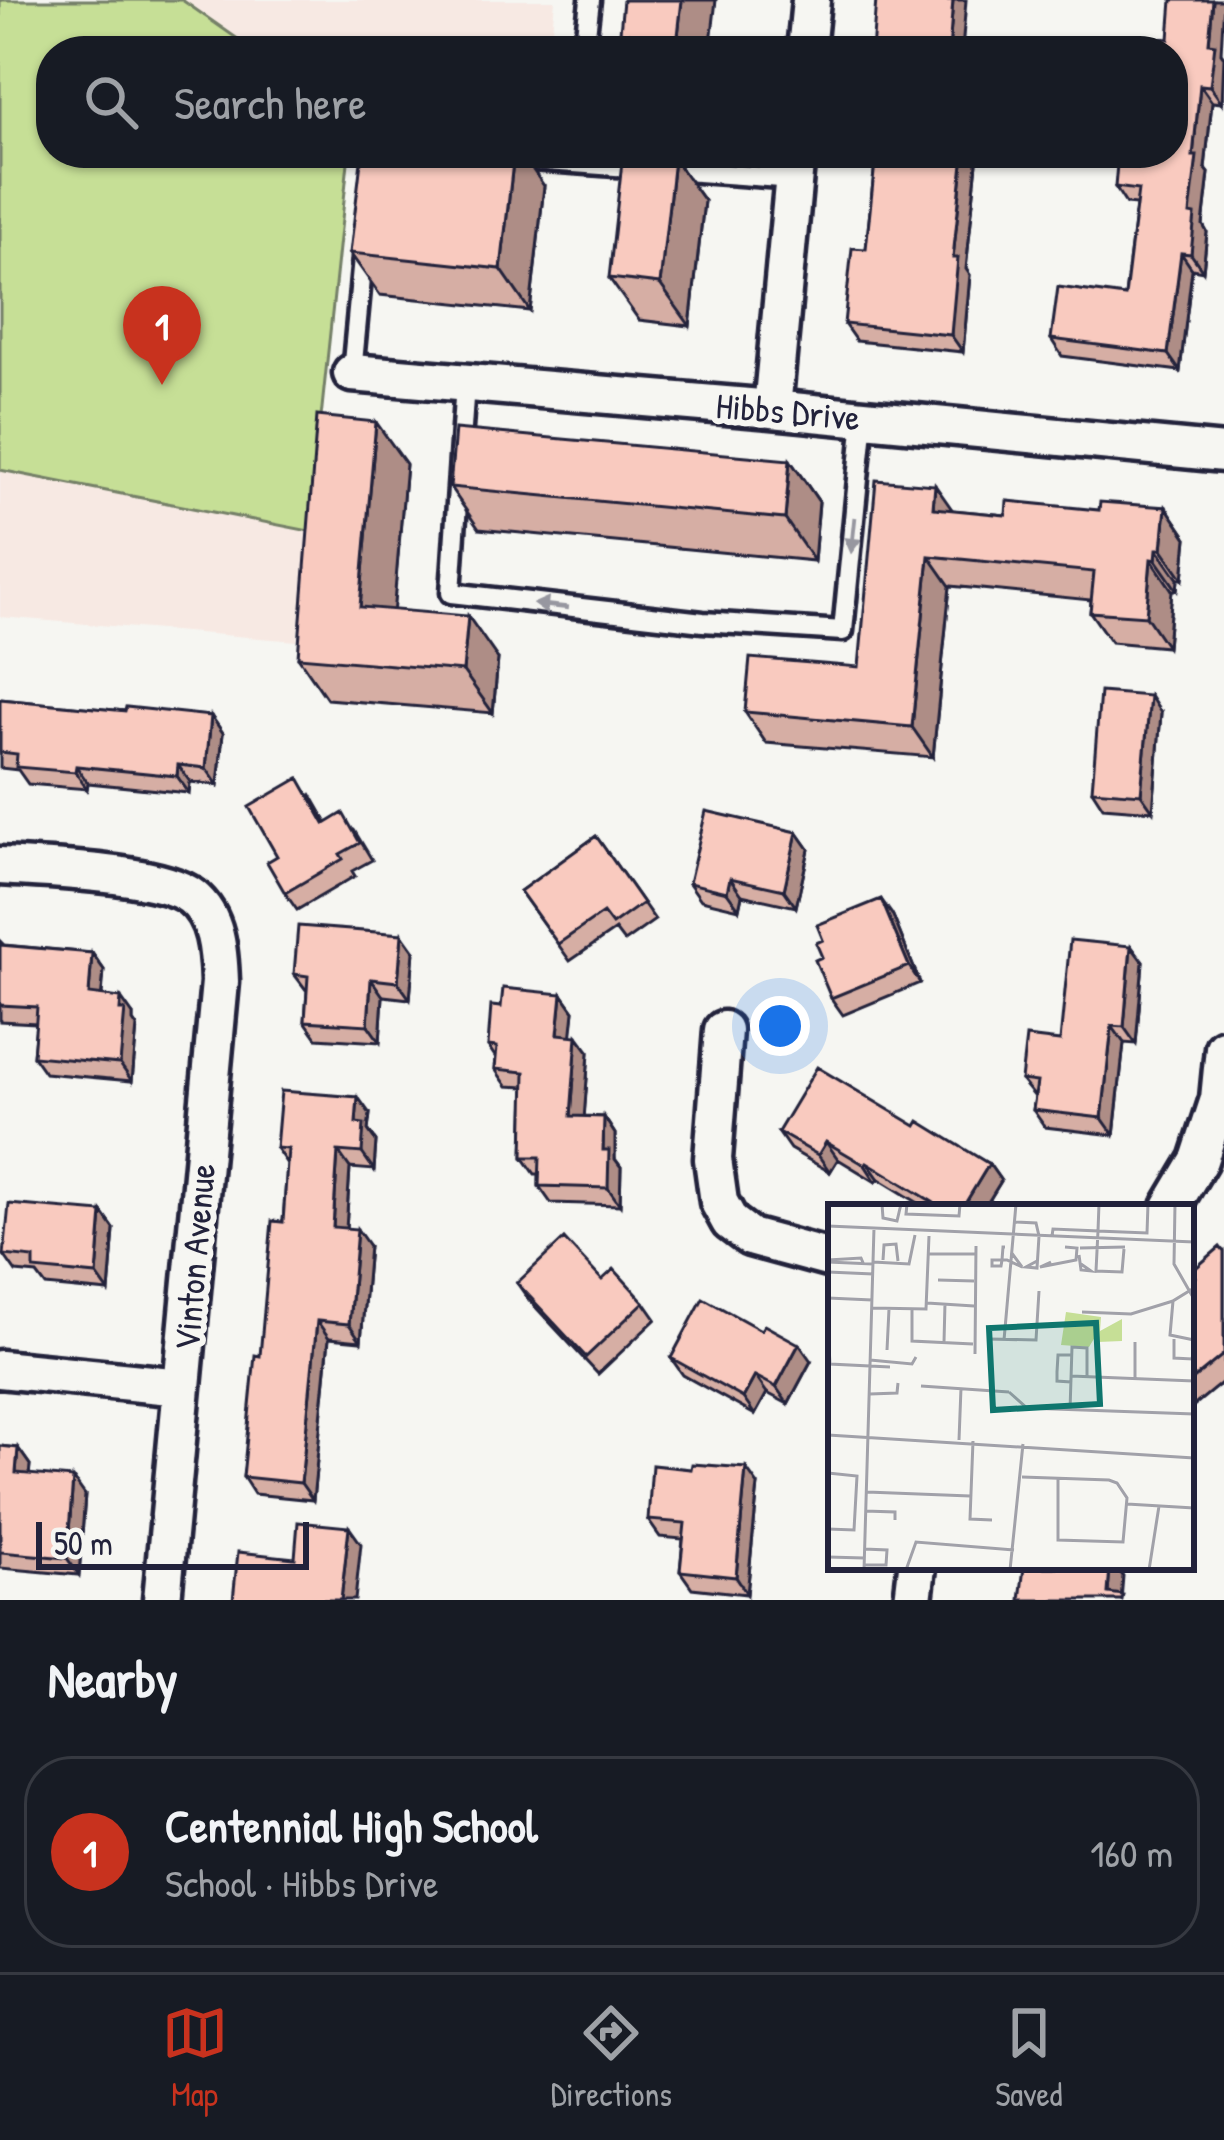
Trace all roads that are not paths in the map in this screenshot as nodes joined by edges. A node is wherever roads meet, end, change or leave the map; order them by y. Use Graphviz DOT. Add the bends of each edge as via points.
graph roads {
  1 [pos="590,0"];
  2 [pos="812,0"];
  3 [pos="586,36"];
  4 [pos="808,36"];
  5 [pos="794,168"];
  6 [pos="366,219"];
  7 [pos="352,373"];
  8 [pos="465,383"];
  9 [pos="772,409"];
  10 [pos="864,418"];
  11 [pos="1224,453"];
  12 [pos="0,866"];
  13 [pos="723,1030"];
  14 [pos="1224,1048"];
  15 [pos="1173,1204"];
  16 [pos="828,1257"];
  17 [pos="0,1370"];
  18 [pos="182,1387"];
  19 [pos="916,1570"];
  20 [pos="162,1600"];
  21 [pos="914,1600"];
  1 -- 3 [label="lane"];
  2 -- 4 [label="street"];
  5 -- 9 [label="street"];
  6 -- 7 [label="lane"];
  7 -- 8 [label="street, Hibbs Drive"];
  8 -- 9 [label="street, Hibbs Drive"];
  10 -- 8 [label="lane, one-way" via="843,631 703,622 451,593"];
  9 -- 10 [label="street, Hibbs Drive"];
  10 -- 11 [label="street, Hibbs Drive"];
  12 -- 18 [label="street, Vinton Avenue" via="170,886 208,915 220,982"];
  13 -- 16 [label="street" via="713,1159 718,1202 750,1237"];
  14 -- 15 [label="street" via="1219,1099 1199,1160"];
  17 -- 18 [label="street"];
  18 -- 20 [label="street, Vinton Avenue"];
  19 -- 21 [label="street"];
}
